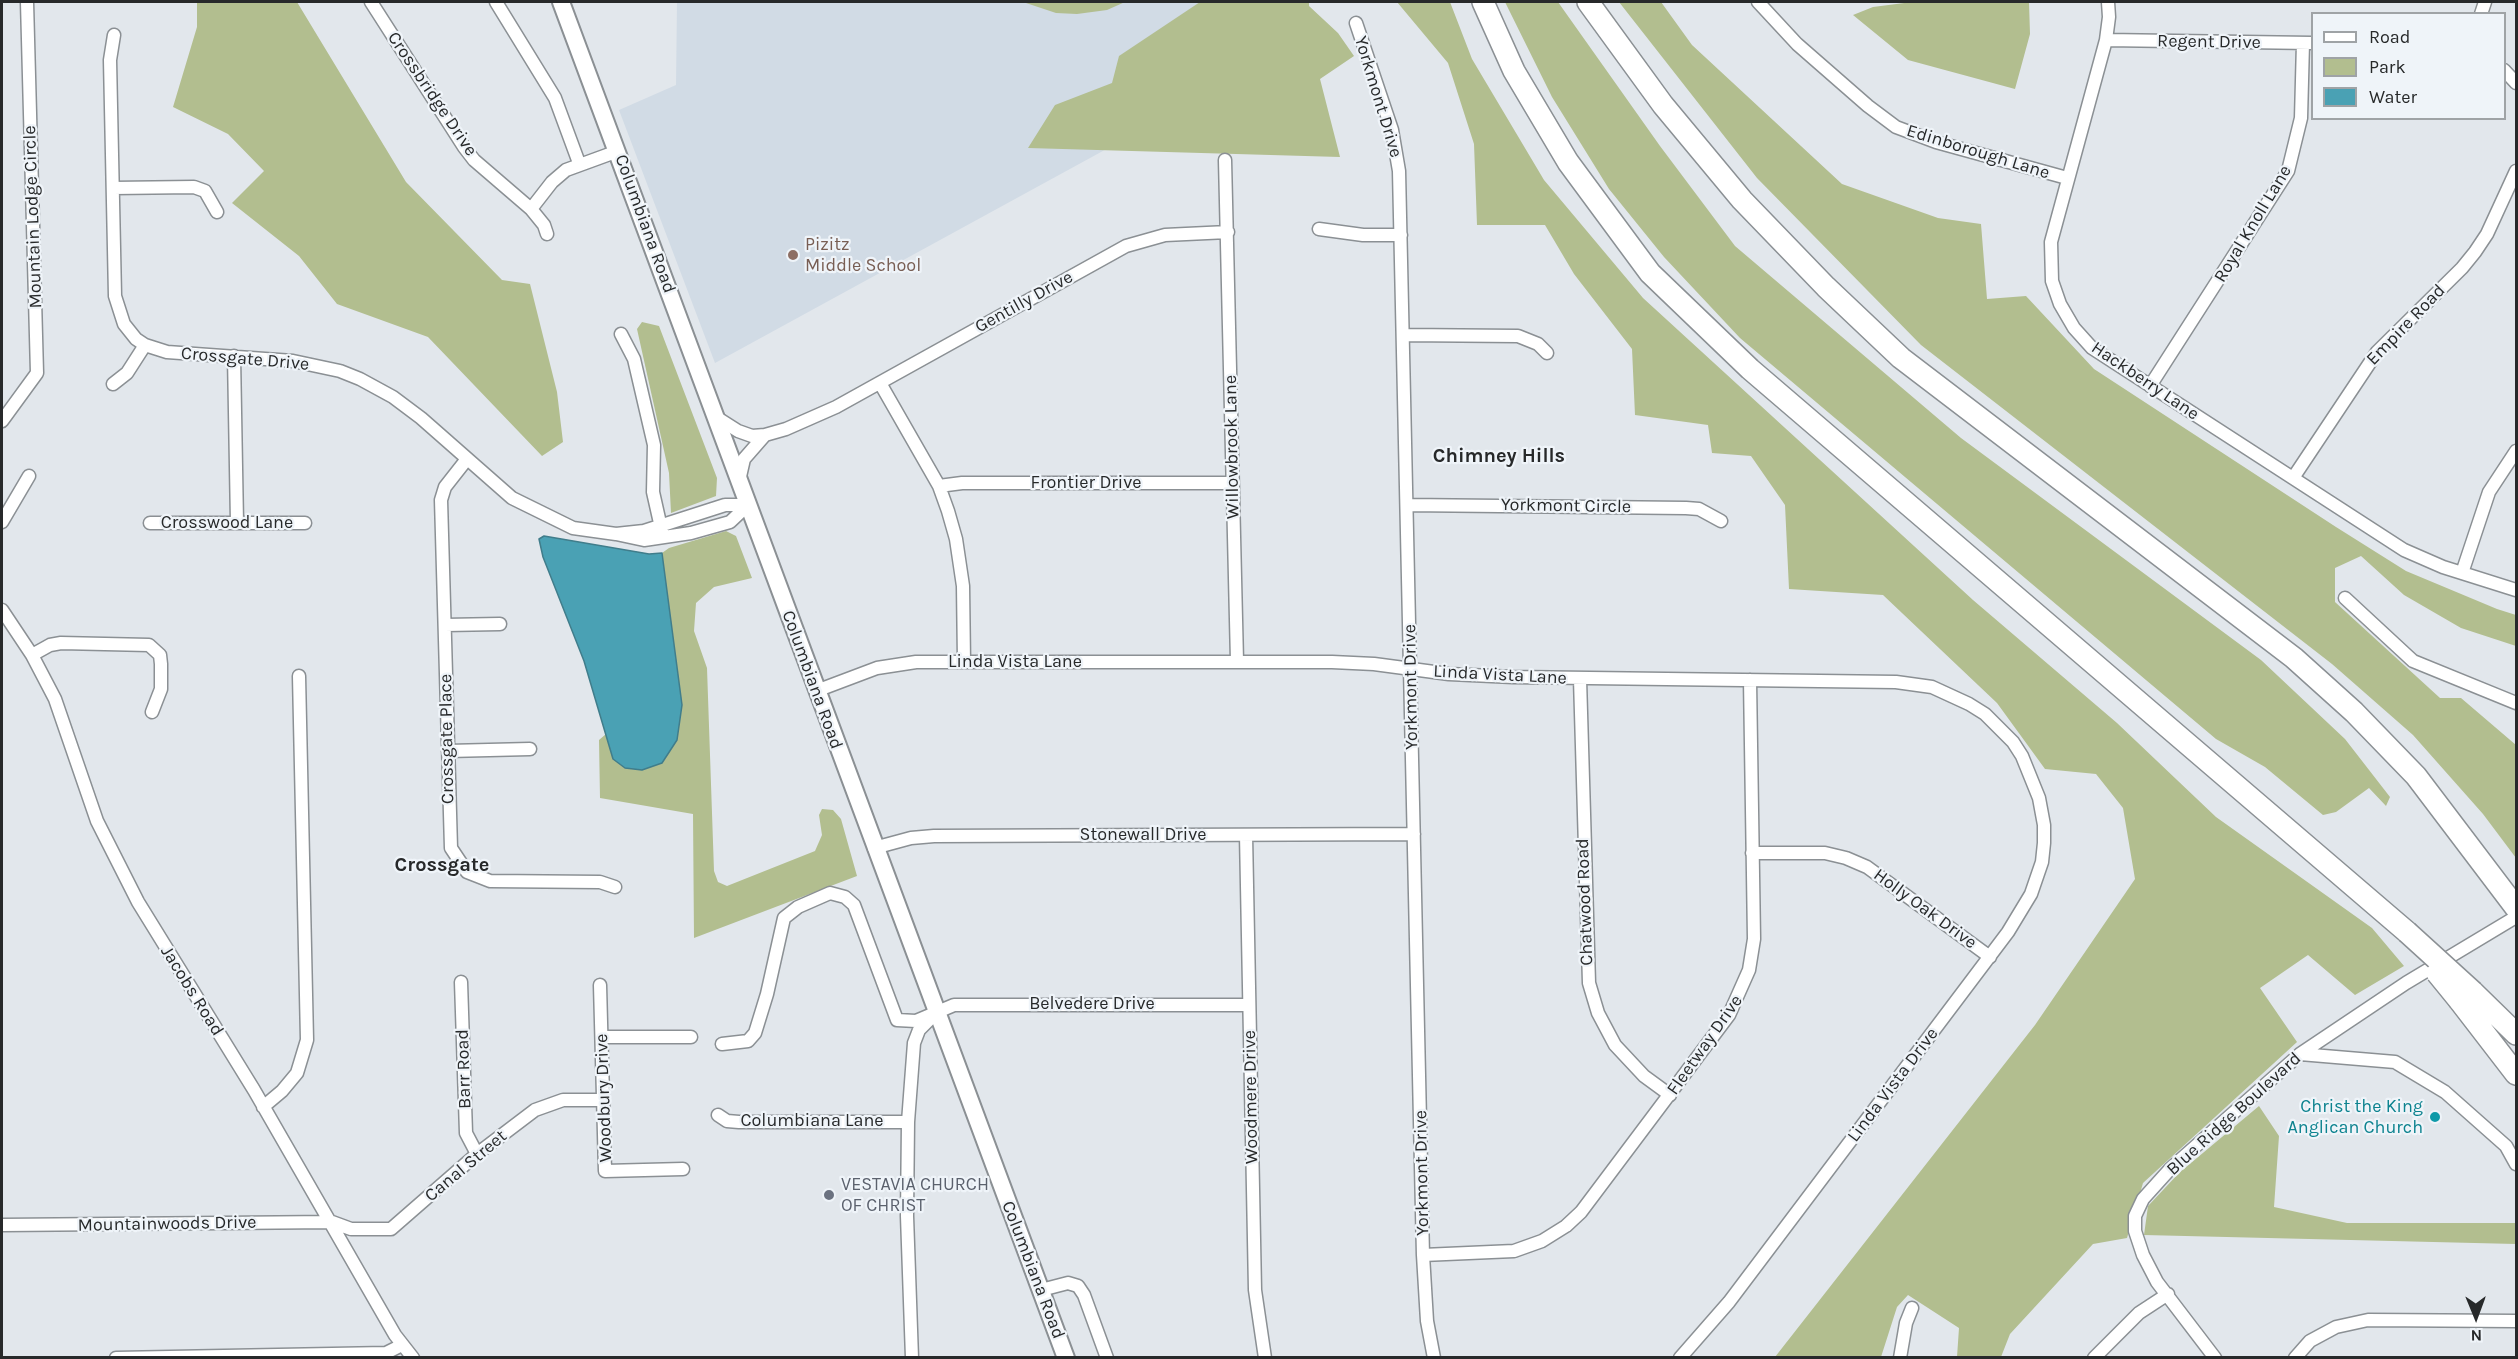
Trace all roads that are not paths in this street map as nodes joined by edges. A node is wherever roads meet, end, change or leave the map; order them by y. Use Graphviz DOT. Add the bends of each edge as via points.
graph roads {
  1 [pos="27,2"];
  2 [pos="371,2"];
  3 [pos="496,2"];
  4 [pos="561,2"];
  5 [pos="1483,2"];
  6 [pos="1588,2"];
  7 [pos="1758,2"];
  8 [pos="2108,2"];
  9 [pos="1356,23"];
  10 [pos="114,35"];
  11 [pos="2106,40"];
  12 [pos="2308,43"];
  13 [pos="2506,71"];
  14 [pos="2517,83"];
  15 [pos="618,151"];
  16 [pos="1225,159"];
  17 [pos="579,163"];
  18 [pos="2517,171"];
  19 [pos="2067,178"];
  20 [pos="113,188"];
  21 [pos="531,209"];
  22 [pos="217,212"];
  23 [pos="1319,229"];
  24 [pos="1228,232"];
  25 [pos="547,234"];
  26 [pos="1401,235"];
  27 [pos="621,334"];
  28 [pos="1403,335"];
  29 [pos="145,345"];
  30 [pos="1547,353"];
  31 [pos="234,356"];
  32 [pos="880,383"];
  33 [pos="113,384"];
  34 [pos="2150,386"];
  35 [pos="716,417"];
  36 [pos="2,421"];
  37 [pos="765,435"];
  38 [pos="2517,451"];
  39 [pos="467,459"];
  40 [pos="30,476"];
  41 [pos="2293,478"];
  42 [pos="739,481"];
  43 [pos="1232,483"];
  44 [pos="939,486"];
  45 [pos="748,505"];
  46 [pos="1407,505"];
  47 [pos="1721,521"];
  48 [pos="2,522"];
  49 [pos="150,523"];
  50 [pos="237,523"];
  51 [pos="305,523"];
  52 [pos="660,525"];
  53 [pos="615,534"];
  54 [pos="663,539"];
  55 [pos="2462,573"];
  56 [pos="2517,590"];
  57 [pos="2345,598"];
  58 [pos="2,610"];
  59 [pos="500,624"];
  60 [pos="445,626"];
  61 [pos="32,655"];
  62 [pos="1237,661"];
  63 [pos="964,662"];
  64 [pos="1411,669"];
  65 [pos="299,676"];
  66 [pos="1580,679"];
  67 [pos="1750,680"];
  68 [pos="816,691"];
  69 [pos="2517,703"];
  70 [pos="152,712"];
  71 [pos="530,749"];
  72 [pos="448,751"];
  73 [pos="2036,786"];
  74 [pos="1414,834"];
  75 [pos="1246,835"];
  76 [pos="874,848"];
  77 [pos="1752,853"];
  78 [pos="615,887"];
  79 [pos="2517,908"];
  80 [pos="2517,917"];
  81 [pos="1990,957"];
  82 [pos="461,982"];
  83 [pos="600,985"];
  84 [pos="2466,996"];
  85 [pos="1249,1005"];
  86 [pos="936,1013"];
  87 [pos="2517,1034"];
  88 [pos="602,1036"];
  89 [pos="691,1037"];
  90 [pos="722,1044"];
  91 [pos="2300,1054"];
  92 [pos="2517,1074"];
  93 [pos="1670,1095"];
  94 [pos="603,1100"];
  95 [pos="263,1107"];
  96 [pos="718,1115"];
  97 [pos="908,1122"];
  98 [pos="477,1154"];
  99 [pos="2517,1164"];
  100 [pos="683,1169"];
  101 [pos="332,1222"];
  102 [pos="2,1225"];
  103 [pos="1423,1255"];
  104 [pos="1041,1290"];
  105 [pos="2169,1294"];
  106 [pos="1912,1308"];
  107 [pos="2517,1321"];
  108 [pos="402,1345"];
  109 [pos="116,1358"];
  110 [pos="413,1358"];
  111 [pos="912,1358"];
  112 [pos="1066,1358"];
  113 [pos="1107,1358"];
  114 [pos="1265,1358"];
  115 [pos="1434,1358"];
  116 [pos="1680,1358"];
  117 [pos="1900,1358"];
  118 [pos="2094,1358"];
  119 [pos="2215,1358"];
  120 [pos="2295,1358"];
  1 -- 36 [label="street, Mountain Lodge Circle" via="37,373"];
  2 -- 21 [label="street, Crossbridge Drive" via="474,160"];
  3 -- 17 [label="street" via="555,98"];
  4 -- 15 [label="main road, Columbiana Road"];
  5 -- 84 [label="highway, bridge" via="1514,71 1568,162 1650,273 1750,369 2407,932"];
  6 -- 79 [label="highway" via="1663,105 1742,200 1826,287 1901,358 2294,658 2355,712 2416,776"];
  7 -- 19 [label="street, Edinborough Lane" via="1797,44 1896,127"];
  8 -- 11 [label="street, Hackberry Lane"];
  9 -- 26 [label="street, Yorkmont Drive" via="1396,144"];
  10 -- 20 [label="street" via="110,60"];
  11 -- 12 [label="street, Regent Drive"];
  11 -- 19 [label="street, Hackberry Lane"];
  12 -- 34 [label="street, Royal Knoll Lane" via="2300,126 2288,171"];
  13 -- 14 [label="street"];
  15 -- 17 [label="street"];
  15 -- 35 [label="main road, Columbiana Road"];
  16 -- 24 [label="street"];
  17 -- 21 [label="street" via="552,182"];
  18 -- 41 [label="street, Empire Road" via="2475,252 2377,351"];
  19 -- 34 [label="street, Hackberry Lane" via="2050,249 2056,294 2065,315 2083,339"];
  20 -- 22 [label="street" via="194,187 206,191"];
  20 -- 29 [label="street" via="117,306 124,324"];
  21 -- 25 [label="street, Crossbridge Drive"];
  23 -- 26 [label="street"];
  24 -- 32 [label="street, Gentilly Drive" via="1165,235 1126,246"];
  24 -- 43 [label="street, Willowbrook Lane"];
  26 -- 28 [label="street, Yorkmont Drive"];
  27 -- 52 [label="street" via="634,359 654,445 653,492"];
  28 -- 30 [label="street" via="1518,336 1538,344"];
  28 -- 46 [label="street, Yorkmont Drive"];
  29 -- 31 [label="street, Crossgate Drive" via="167,352"];
  29 -- 33 [label="street" via="127,373"];
  31 -- 39 [label="street, Crossgate Drive" via="317,365 368,383 421,418"];
  31 -- 50 [label="street"];
  32 -- 37 [label="street, Gentilly Drive" via="809,420"];
  32 -- 44 [label="street"];
  34 -- 41 [label="street, Hackberry Lane"];
  35 -- 37 [label="street, Gentilly Drive" via="738,432"];
  35 -- 42 [label="main road, Columbiana Road"];
  37 -- 42 [label="street, Gentilly Drive" via="744,459"];
  38 -- 55 [label="street" via="2489,492"];
  39 -- 53 [label="street, Crossgate Drive" via="512,498 573,528"];
  39 -- 60 [label="street, Crossgate Place" via="445,487 441,500"];
  40 -- 48 [label="street"];
  41 -- 55 [label="street, Hackberry Lane" via="2404,550"];
  42 -- 45 [label="main road, Columbiana Road"];
  43 -- 44 [label="street, Frontier Drive"];
  43 -- 62 [label="street, Willowbrook Lane"];
  44 -- 63 [label="street" via="961,563"];
  45 -- 52 [label="street, Crossgate Drive" via="725,505"];
  45 -- 54 [label="street, Crossgate Drive" via="730,522"];
  45 -- 68 [label="main road, Columbiana Road"];
  46 -- 47 [label="street, Yorkmont Circle" via="1686,508 1711,513"];
  46 -- 64 [label="street, Yorkmont Drive"];
  49 -- 50 [label="street, Crosswood Lane"];
  50 -- 51 [label="street, Crosswood Lane"];
  52 -- 53 [label="street, Crossgate Drive"];
  52 -- 54 [label="street"];
  53 -- 54 [label="street, Crossgate Drive"];
  55 -- 56 [label="street, Hackberry Lane"];
  57 -- 69 [label="street" via="2413,661"];
  58 -- 61 [label="street, Jacobs Road"];
  59 -- 60 [label="street"];
  60 -- 72 [label="street, Crossgate Place"];
  61 -- 70 [label="street" via="61,643 149,645 160,655 161,664 161,689"];
  61 -- 95 [label="street, Jacobs Road" via="64,722 89,801 110,848 138,902"];
  62 -- 63 [label="street, Linda Vista Lane"];
  62 -- 64 [label="street, Linda Vista Lane" via="1345,662"];
  63 -- 68 [label="street, Linda Vista Lane" via="892,664"];
  64 -- 66 [label="street, Linda Vista Lane"];
  64 -- 74 [label="street, Yorkmont Drive"];
  65 -- 95 [label="street" via="307,1041 302,1063 290,1083"];
  66 -- 67 [label="street, Linda Vista Lane"];
  66 -- 93 [label="street, Chatwood Road" via="1589,983 1598,1013 1615,1045 1644,1076"];
  67 -- 73 [label="street, Linda Vista Lane" via="1896,682 1932,687 1985,714 1999,727 2022,756"];
  67 -- 77 [label="street, Fleetway Drive"];
  68 -- 76 [label="main road, Columbiana Road"];
  71 -- 72 [label="street"];
  72 -- 78 [label="street, Crossgate Place" via="451,848 467,872 490,881 600,882"];
  73 -- 81 [label="street, Linda Vista Drive" via="2044,825 2042,862 2024,908"];
  74 -- 75 [label="street, Stonewall Drive"];
  74 -- 103 [label="street, Yorkmont Drive"];
  75 -- 76 [label="street, Stonewall Drive" via="934,836"];
  75 -- 85 [label="street, Woodmere Drive"];
  76 -- 86 [label="main road, Columbiana Road"];
  77 -- 81 [label="street, Holly Oak Drive" via="1825,853 1867,867"];
  77 -- 93 [label="street, Fleetway Drive" via="1753,947 1744,986 1730,1015"];
  80 -- 91 [label="street, Blue Ridge Boulevard" via="2406,983"];
  81 -- 116 [label="street, Linda Vista Drive" via="1729,1302"];
  82 -- 98 [label="street, Barr Road" via="466,1133"];
  83 -- 88 [label="street, Woodbury Drive"];
  84 -- 87 [label="highway"];
  84 -- 92 [label="highway"];
  85 -- 86 [label="street, Belvedere Drive" via="990,1004 954,1005"];
  85 -- 114 [label="street, Woodmere Drive" via="1255,1290"];
  86 -- 90 [label="street, Belvedere Drive" via="916,1021 897,1020 854,905 845,897 830,893 784,918 755,1033 748,1041"];
  86 -- 97 [label="street" via="919,1030 914,1042"];
  86 -- 104 [label="main road, Columbiana Road"];
  88 -- 89 [label="street"];
  88 -- 94 [label="street, Woodbury Drive"];
  91 -- 99 [label="street" via="2395,1062 2445,1092 2506,1146"];
  91 -- 105 [label="street, Blue Ridge Boulevard" via="2170,1168 2143,1199 2135,1216 2134,1231 2157,1282"];
  93 -- 103 [label="street, Fleetway Drive" via="1581,1212 1554,1235 1514,1251"];
  94 -- 98 [label="street, Canal Street" via="562,1100 542,1106"];
  94 -- 100 [label="street, Woodbury Drive" via="605,1171"];
  95 -- 101 [label="street, Jacobs Road"];
  96 -- 97 [label="street, Columbiana Lane" via="739,1122"];
  97 -- 111 [label="street"];
  98 -- 101 [label="street, Canal Street" via="391,1229 351,1229"];
  101 -- 102 [label="street, Mountainwoods Drive"];
  101 -- 108 [label="street, Jacobs Road"];
  103 -- 115 [label="street, Yorkmont Drive" via="1427,1321"];
  104 -- 112 [label="main road, Columbiana Road"];
  104 -- 113 [label="street" via="1068,1283 1078,1286"];
  105 -- 118 [label="street" via="2139,1313"];
  105 -- 119 [label="street, Blue Ridge Boulevard"];
  106 -- 117 [label="street"];
  107 -- 120 [label="street" via="2368,1320 2336,1327 2310,1341"];
  108 -- 109 [label="street" via="386,1353"];
  108 -- 110 [label="street, Jacobs Road"];
}
